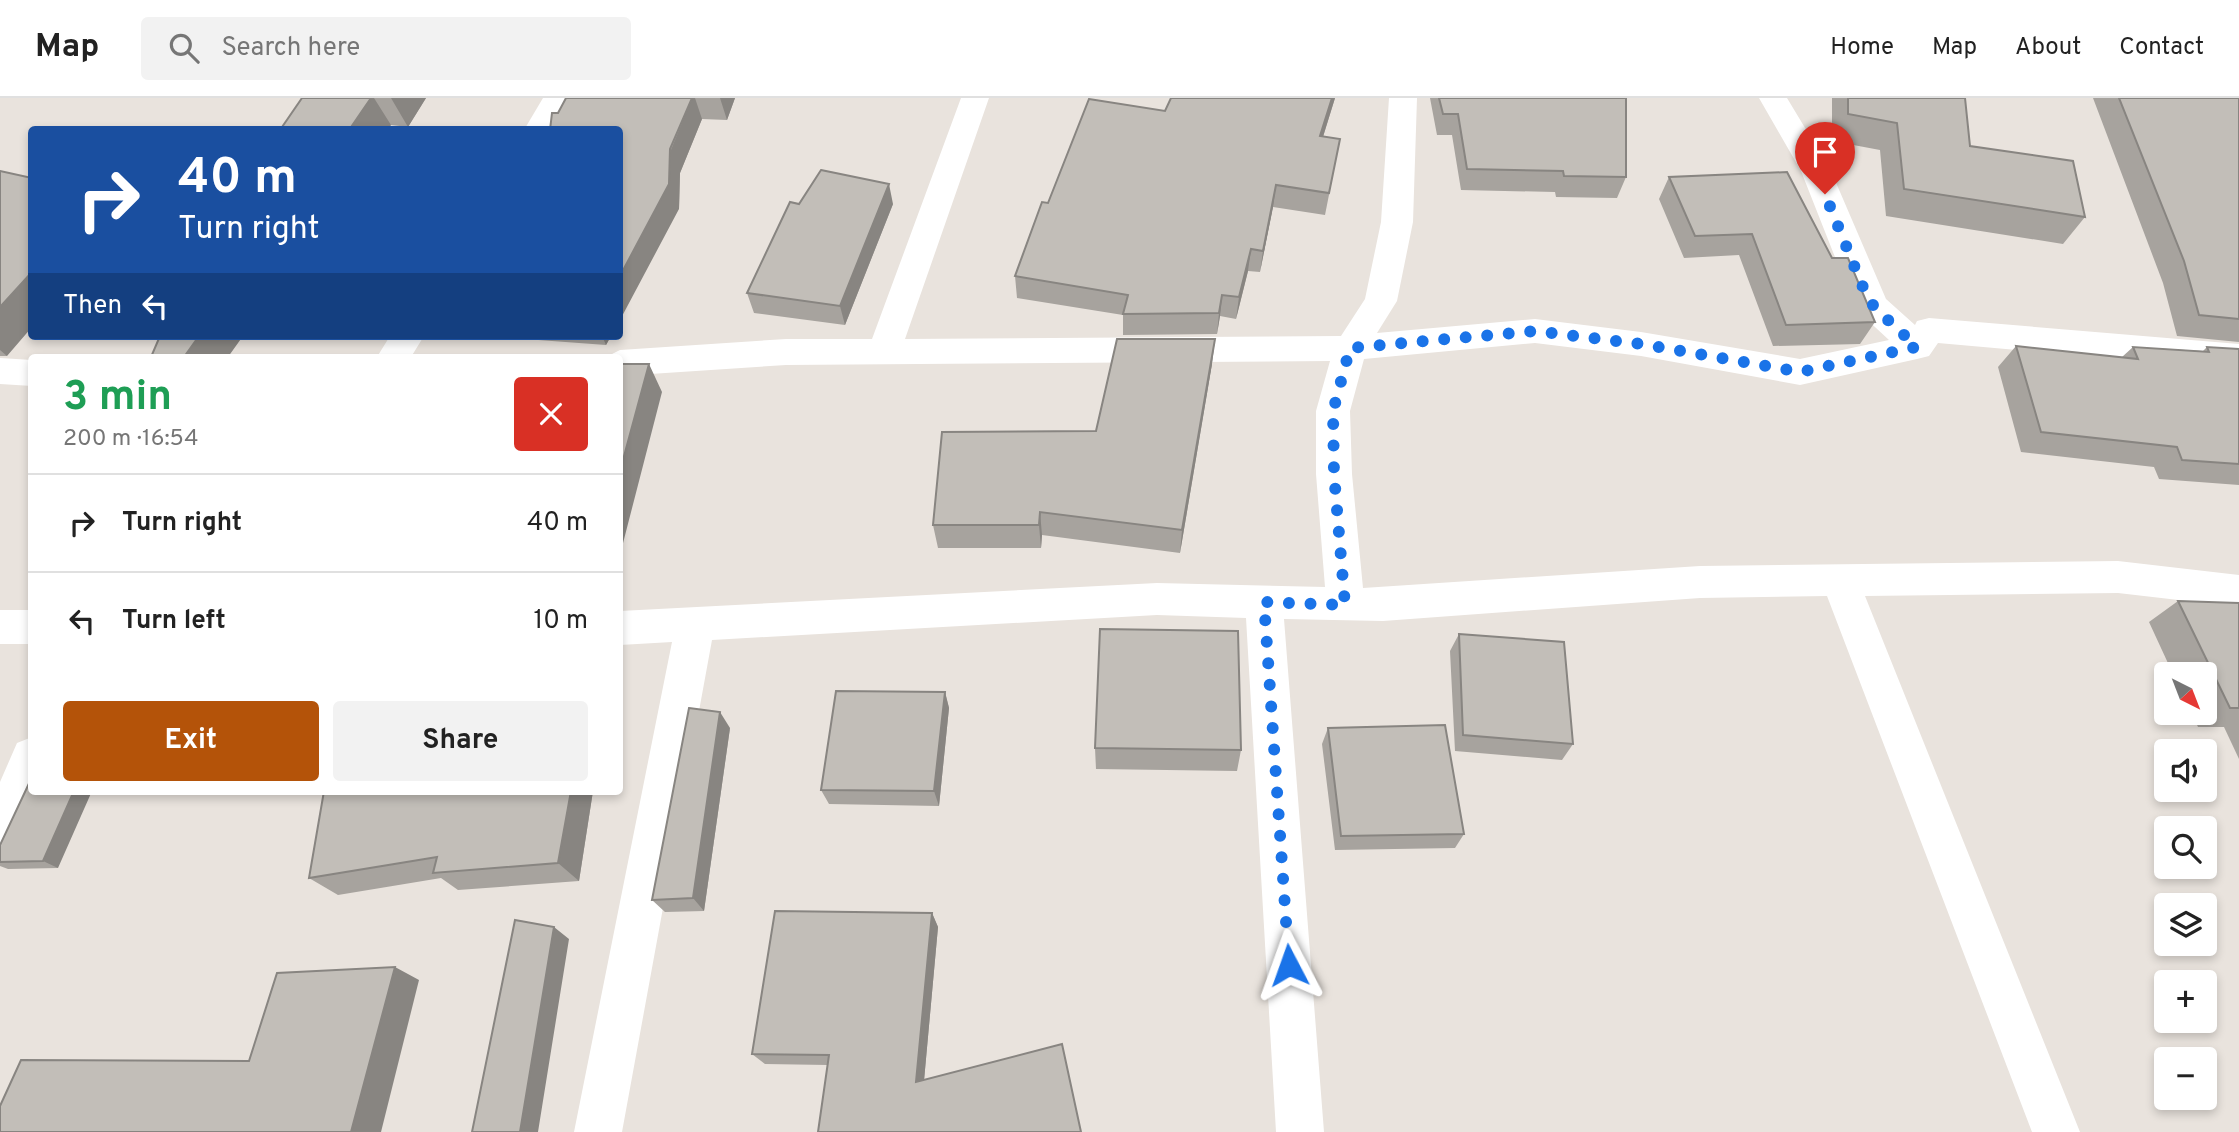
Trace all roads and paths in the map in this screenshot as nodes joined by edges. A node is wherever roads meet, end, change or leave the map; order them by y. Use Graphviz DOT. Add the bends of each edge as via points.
graph roads {
  1 [pos="557,98"];
  2 [pos="975,98"];
  3 [pos="1403,98"];
  4 [pos="1773,98"];
  5 [pos="540,126"];
  6 [pos="1917,347"];
  7 [pos="1350,348"];
  8 [pos="884,352"];
  9 [pos="2239,357"];
  10 [pos="623,363"];
  11 [pos="0,371"];
  12 [pos="28,373"];
  13 [pos="1840,580"];
  14 [pos="2239,591"];
  15 [pos="1264,602"];
  16 [pos="1345,605"];
  17 [pos="695,625"];
  18 [pos="0,627"];
  19 [pos="28,627"];
  20 [pos="623,628"];
  21 [pos="28,765"];
  22 [pos="0,830"];
  23 [pos="598,1132"];
  24 [pos="1300,1132"];
  25 [pos="2056,1132"];
  1 -- 5 [label="street"];
  2 -- 8 [label="street"];
  3 -- 7 [label="street" via="1397,222 1381,301"];
  4 -- 6 [label="street" via="1816,172 1874,307"];
  6 -- 7 [label="street" via="1800,372 1535,331"];
  6 -- 9 [label="street" via="1928,330"];
  7 -- 8 [label="street"];
  7 -- 16 [label="street" via="1333,411"];
  8 -- 10 [label="street" via="786,352"];
  11 -- 12 [label="street"];
  13 -- 14 [label="street" via="2118,577"];
  13 -- 16 [label="street" via="1700,582"];
  13 -- 25 [label="street"];
  15 -- 16 [label="street"];
  15 -- 17 [label="street" via="1157,599"];
  15 -- 24 [label="street"];
  17 -- 20 [label="street"];
  17 -- 23 [label="street"];
  18 -- 19 [label="street"];
  21 -- 22 [label="street"];
}
